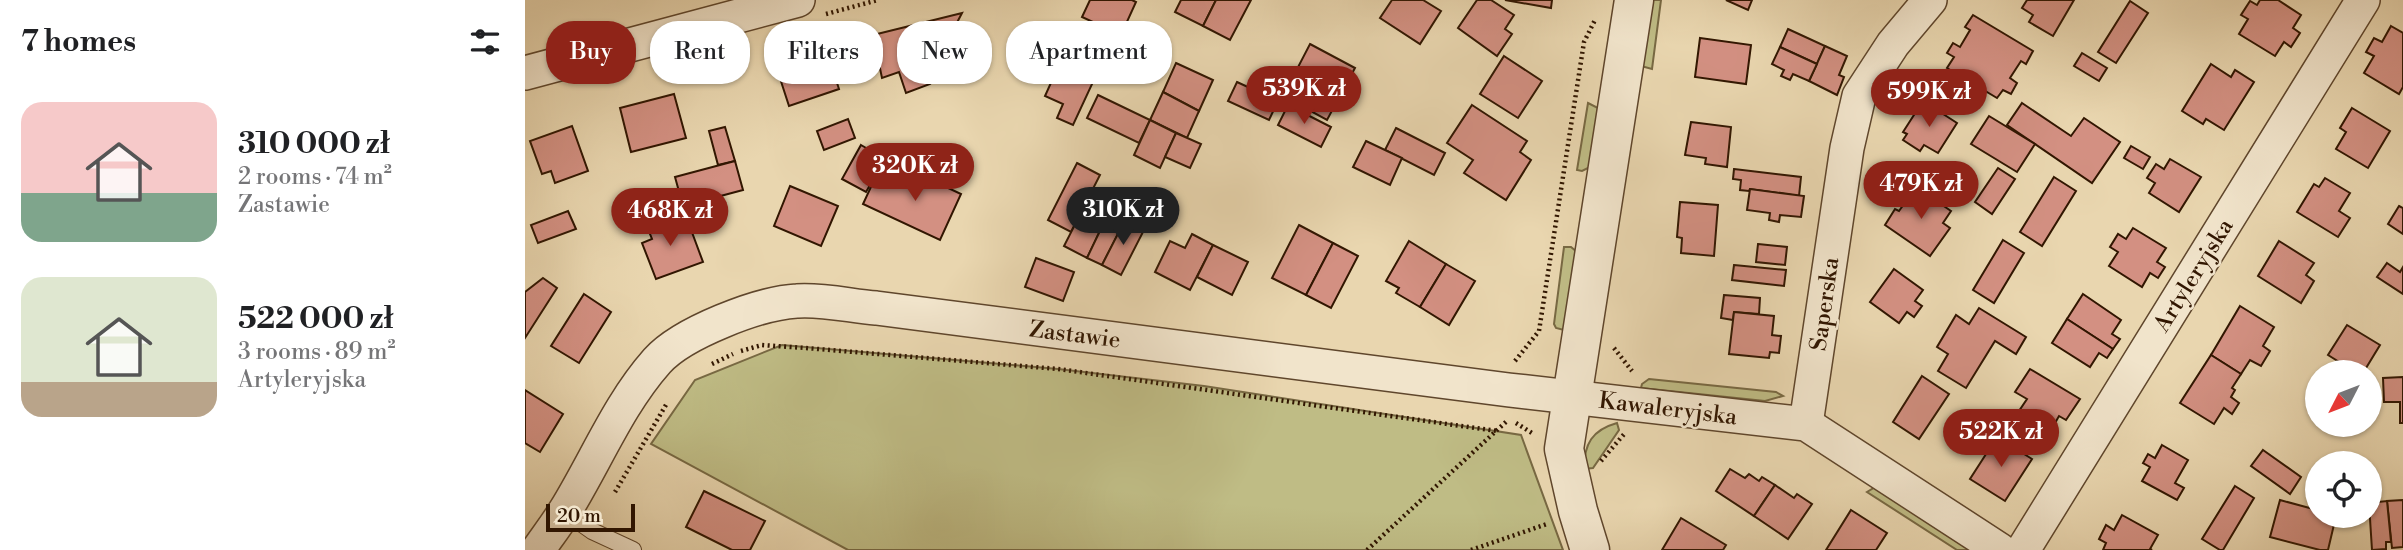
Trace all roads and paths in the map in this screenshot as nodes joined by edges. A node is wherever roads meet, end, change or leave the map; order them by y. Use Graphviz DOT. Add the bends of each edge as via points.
graph roads {
  1 [pos="798,0"];
  2 [pos="1930,0"];
  3 [pos="2363,0"];
  4 [pos="1616,6"];
  5 [pos="525,73"];
  6 [pos="1539,331"];
  7 [pos="1611,344"];
  8 [pos="710,365"];
  9 [pos="1634,373"];
  10 [pos="672,395"];
  11 [pos="1573,397"];
  12 [pos="1509,419"];
  13 [pos="1806,424"];
  14 [pos="1634,430"];
  15 [pos="1497,431"];
  16 [pos="1625,432"];
  17 [pos="565,512"];
  18 [pos="1548,523"];
  19 [pos="592,531"];
  20 [pos="538,550"];
  21 [pos="633,550"];
  22 [pos="1367,550"];
  23 [pos="1471,550"];
  24 [pos="1590,550"];
  25 [pos="2000,550"];
  26 [pos="2023,550"];
  1 -- 5 [label="street"];
  2 -- 13 [label="street, Saperska" via="1893,44 1859,96 1847,148"];
  3 -- 26 [label="street, Artyleryjska"];
  4 -- 6 [label="path" via="1584,42"];
  4 -- 11 [label="street, Kawaleryjska"];
  7 -- 9 [label="path"];
  8 -- 15 [label="path" via="762,345 1058,369"];
  10 -- 19 [label="path"];
  11 -- 13 [label="street, Kawaleryjska"];
  11 -- 17 [label="street, Zastawie" via="797,301 719,323 659,359 634,391"];
  11 -- 24 [label="street" via="1564,449"];
  12 -- 15 [label="path"];
  13 -- 25 [label="street, Kawaleryjska"];
  14 -- 16 [label="path"];
  15 -- 22 [label="path"];
  17 -- 19 [label="lane"];
  17 -- 20 [label="street, Zastawie"];
  18 -- 23 [label="path"];
  19 -- 21 [label="lane"];
}
